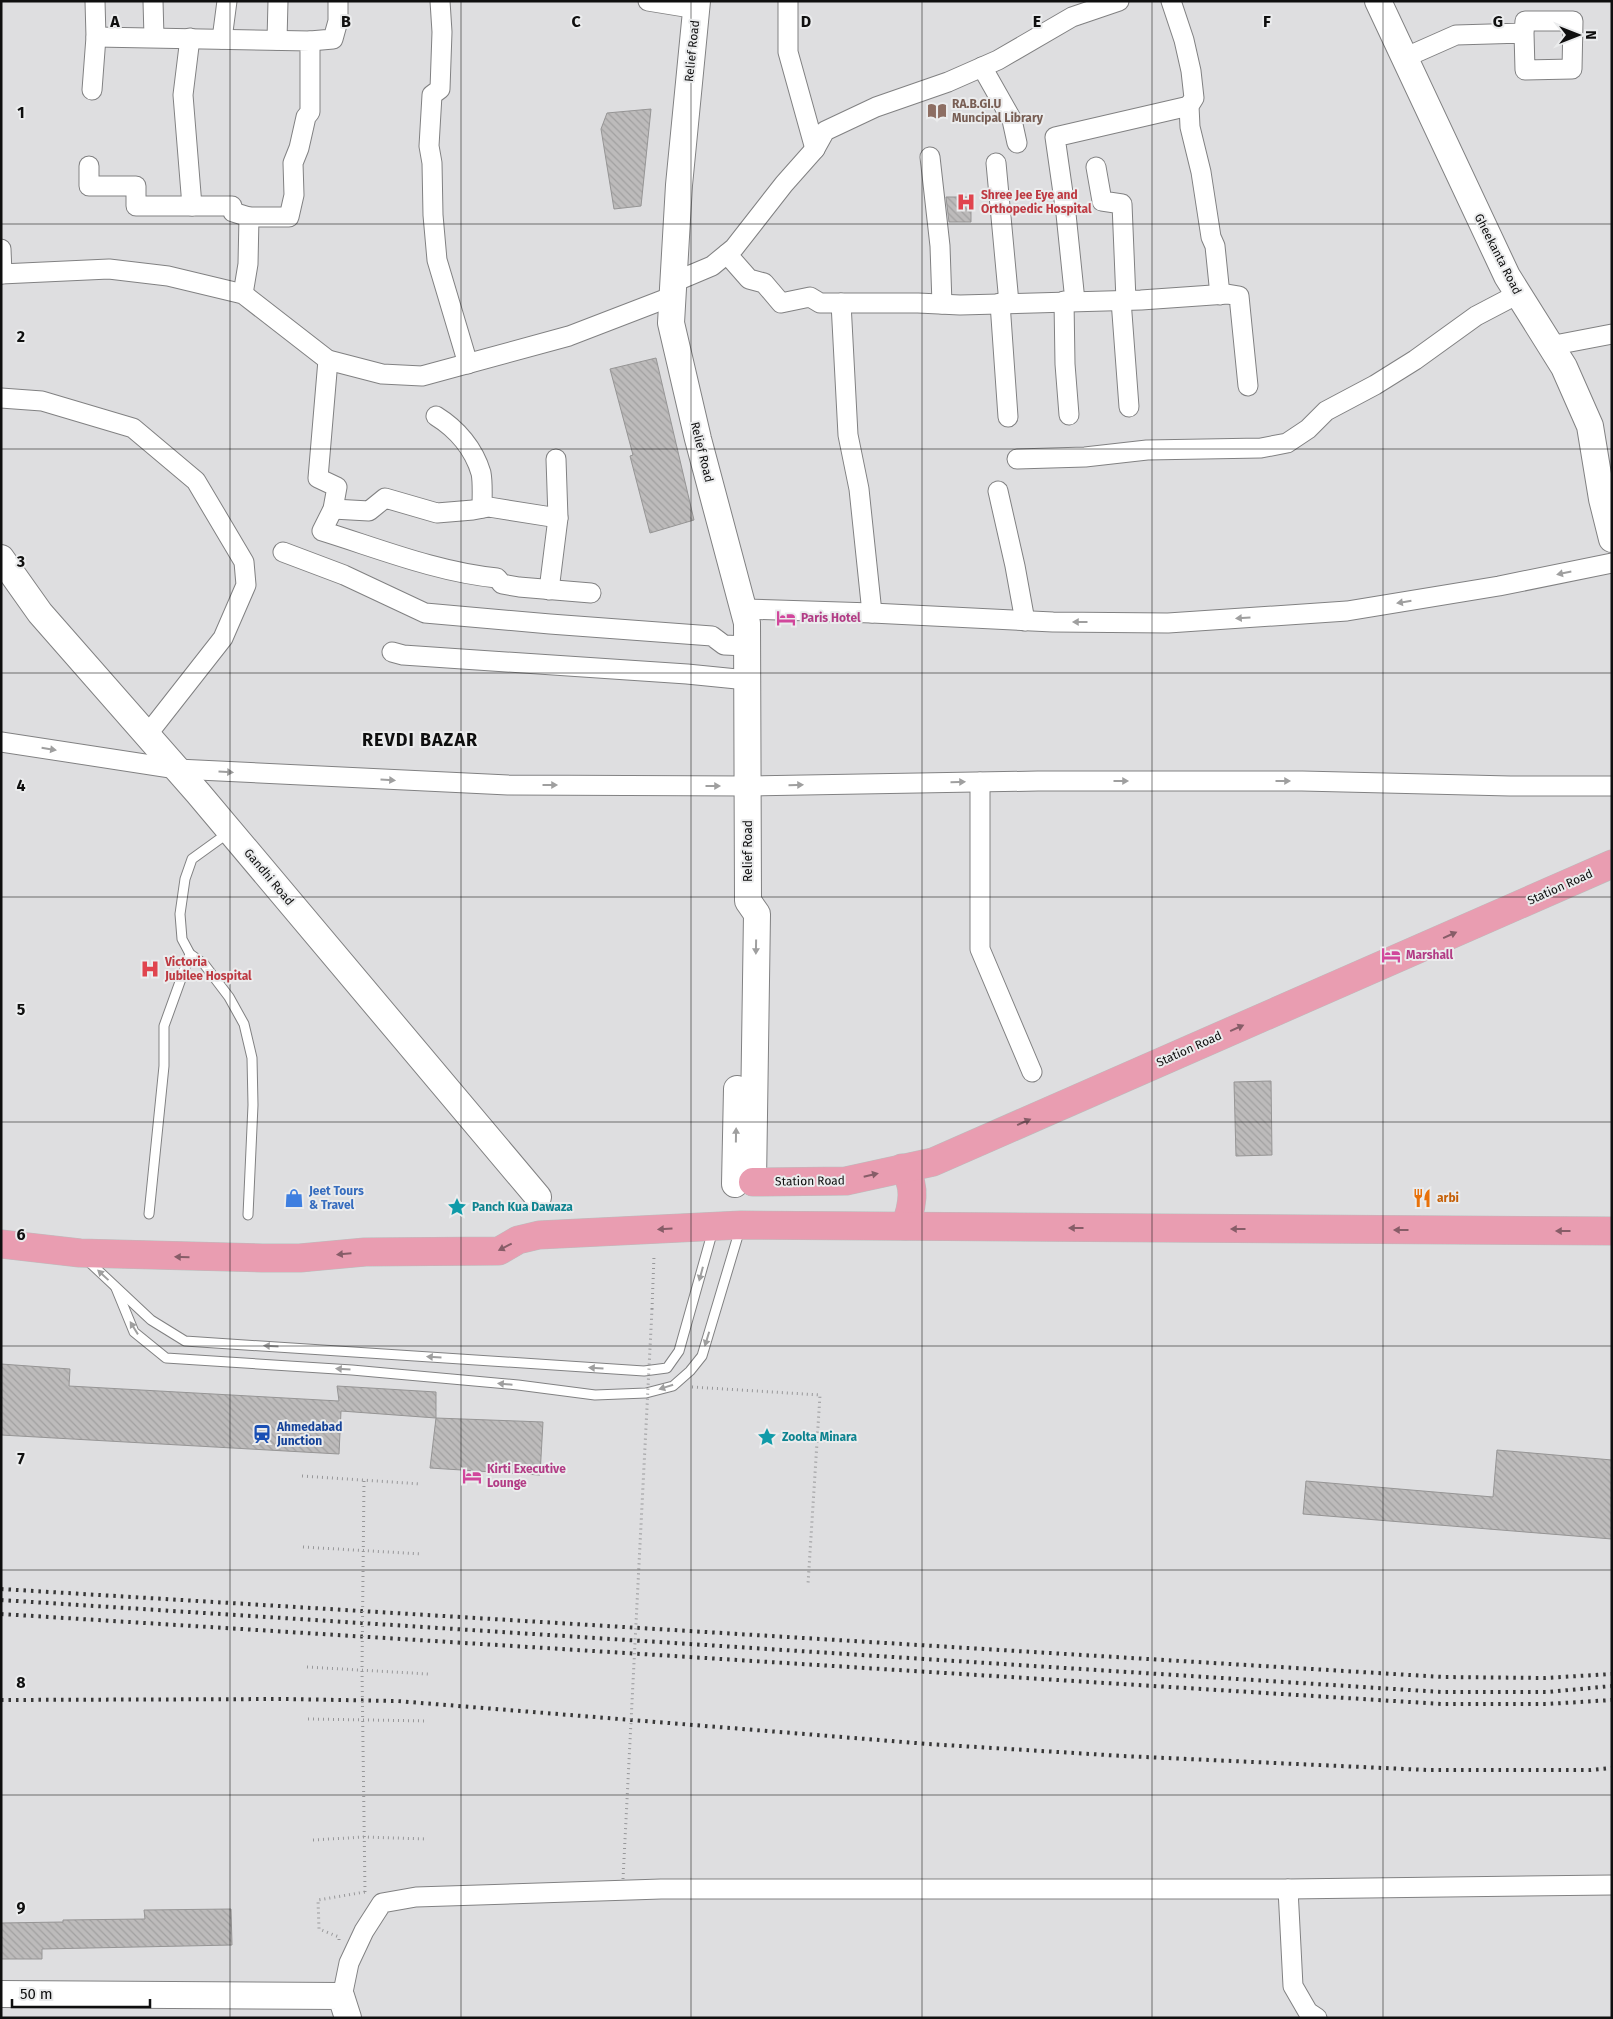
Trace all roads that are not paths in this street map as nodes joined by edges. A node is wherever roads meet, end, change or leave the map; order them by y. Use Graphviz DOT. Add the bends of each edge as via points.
graph roads {
  1 [pos="95,1"];
  2 [pos="153,1"];
  3 [pos="226,1"];
  4 [pos="278,1"];
  5 [pos="338,1"];
  6 [pos="440,1"];
  7 [pos="648,1"];
  8 [pos="788,1"];
  9 [pos="1119,1"];
  10 [pos="1171,1"];
  11 [pos="1378,1"];
  12 [pos="697,5"];
  13 [pos="1524,33"];
  14 [pos="96,37"];
  15 [pos="154,37"];
  16 [pos="190,38"];
  17 [pos="222,39"];
  18 [pos="277,40"];
  19 [pos="310,41"];
  20 [pos="1404,58"];
  21 [pos="982,67"];
  22 [pos="92,90"];
  23 [pos="1189,106"];
  24 [pos="1017,143"];
  25 [pos="815,150"];
  26 [pos="930,157"];
  27 [pos="996,163"];
  28 [pos="89,166"];
  29 [pos="1096,167"];
  30 [pos="192,206"];
  31 [pos="249,217"];
  32 [pos="1,249"];
  33 [pos="727,254"];
  34 [pos="2,274"];
  35 [pos="673,289"];
  36 [pos="243,294"];
  37 [pos="1518,294"];
  38 [pos="1220,295"];
  39 [pos="1124,300"];
  40 [pos="1069,301"];
  41 [pos="841,303"];
  42 [pos="1004,303"];
  43 [pos="942,304"];
  44 [pos="1612,334"];
  45 [pos="1552,347"];
  46 [pos="328,360"];
  47 [pos="468,364"];
  48 [pos="1248,386"];
  49 [pos="1,398"];
  50 [pos="1130,407"];
  51 [pos="436,416"];
  52 [pos="1069,416"];
  53 [pos="1008,417"];
  54 [pos="556,460"];
  55 [pos="1017,460"];
  56 [pos="1605,473"];
  57 [pos="998,491"];
  58 [pos="482,508"];
  59 [pos="333,509"];
  60 [pos="558,518"];
  61 [pos="1612,539"];
  62 [pos="282,552"];
  63 [pos="1,558"];
  64 [pos="1612,563"];
  65 [pos="549,590"];
  66 [pos="591,593"];
  67 [pos="744,609"];
  68 [pos="872,613"];
  69 [pos="1025,620"];
  70 [pos="747,646"];
  71 [pos="392,652"];
  72 [pos="747,680"];
  73 [pos="147,735"];
  74 [pos="1,742"];
  75 [pos="177,769"];
  76 [pos="980,782"];
  77 [pos="747,786"];
  78 [pos="1612,786"];
  79 [pos="230,831"];
  80 [pos="1612,864"];
  81 [pos="190,954"];
  82 [pos="1032,1072"];
  83 [pos="902,1168"];
  84 [pos="744,1183"];
  85 [pos="538,1197"];
  86 [pos="149,1214"];
  87 [pos="248,1215"];
  88 [pos="741,1225"];
  89 [pos="905,1226"];
  90 [pos="714,1227"];
  91 [pos="1612,1232"];
  92 [pos="1,1244"];
  93 [pos="80,1253"];
  94 [pos="116,1288"];
  95 [pos="1612,1884"];
  96 [pos="1288,1889"];
  97 [pos="1,1994"];
  98 [pos="345,2007"];
  99 [pos="1317,2018"];
  1 -- 14 [label="street"];
  2 -- 15 [label="street"];
  3 -- 17 [label="street"];
  4 -- 18 [label="street"];
  5 -- 19 [label="street" via="338,21 333,39"];
  6 -- 47 [label="street" via="440,88 432,95 428,146 432,163 433,215 437,260"];
  7 -- 12 [label="street"];
  8 -- 25 [label="street" via="788,52"];
  9 -- 21 [label="street" via="1072,17"];
  10 -- 23 [label="street" via="1191,70 1194,98"];
  11 -- 20 [label="main road, Gheekanta Road"];
  12 -- 35 [label="main road, Relief Road" via="679,185"];
  13 -- 20 [label="street" via="1456,35"];
  14 -- 15 [label="street"];
  14 -- 22 [label="street"];
  15 -- 16 [label="street"];
  16 -- 17 [label="street"];
  16 -- 30 [label="street" via="183,95"];
  17 -- 18 [label="street"];
  18 -- 19 [label="street"];
  19 -- 31 [label="street" via="310,112 293,163 294,195 289,217"];
  20 -- 37 [label="main road, Gheekanta Road"];
  21 -- 24 [label="street" via="1012,120"];
  21 -- 25 [label="street" via="876,107 825,131"];
  23 -- 38 [label="street" via="1190,127 1215,246"];
  23 -- 40 [label="street" via="1055,137 1066,214"];
  25 -- 33 [label="street"];
  26 -- 43 [label="street" via="940,246"];
  27 -- 42 [label="street"];
  28 -- 30 [label="street" via="89,186 136,186 136,206"];
  29 -- 39 [label="street" via="1102,201 1122,204"];
  30 -- 31 [label="street" via="232,206 233,212"];
  31 -- 36 [label="street" via="248,264"];
  32 -- 34 [label="street"];
  33 -- 35 [label="street"];
  33 -- 41 [label="street" via="749,279 764,283 780,304 810,297 820,304"];
  34 -- 36 [label="street" via="108,269 168,276"];
  35 -- 47 [label="street" via="569,336"];
  35 -- 67 [label="main road, Relief Road" via="671,323 698,439"];
  36 -- 46 [label="street"];
  37 -- 45 [label="main road, Gheekanta Road"];
  37 -- 55 [label="street" via="1476,316 1383,380 1326,411 1287,443 1260,448 1147,450"];
  38 -- 39 [label="street"];
  38 -- 48 [label="street" via="1239,296"];
  39 -- 40 [label="street"];
  39 -- 50 [label="street"];
  40 -- 42 [label="street"];
  40 -- 52 [label="street" via="1065,364"];
  41 -- 43 [label="street"];
  41 -- 68 [label="street" via="848,435 859,489"];
  42 -- 43 [label="street"];
  42 -- 53 [label="street"];
  44 -- 45 [label="street"];
  45 -- 56 [label="main road, Gheekanta Road" via="1590,426"];
  46 -- 47 [label="street" via="382,374 422,376"];
  46 -- 59 [label="street" via="318,478 337,487"];
  49 -- 73 [label="street" via="42,401 133,428 196,482 244,562 246,585 223,638"];
  51 -- 58 [label="street" via="468,443 481,474"];
  54 -- 60 [label="street"];
  56 -- 61 [label="main road, Gheekanta Road"];
  57 -- 69 [label="street"];
  58 -- 59 [label="street" via="437,513 385,498 369,511"];
  58 -- 60 [label="street"];
  59 -- 65 [label="street" via="322,531 467,575 497,578 502,584"];
  60 -- 65 [label="street"];
  62 -- 70 [label="street" via="344,575 424,613 712,636 724,645"];
  63 -- 73 [label="main road, Gandhi Road" via="40,613"];
  64 -- 69 [label="street, one-way" via="1347,611 1168,622"];
  65 -- 66 [label="street"];
  67 -- 68 [label="street"];
  67 -- 70 [label="main road, Relief Road"];
  68 -- 69 [label="street"];
  70 -- 72 [label="main road, Relief Road"];
  71 -- 72 [label="street"];
  72 -- 77 [label="main road, Relief Road"];
  73 -- 75 [label="main road, Gandhi Road"];
  74 -- 75 [label="street, one-way"];
  75 -- 77 [label="street, one-way" via="508,785"];
  75 -- 79 [label="main road, Gandhi Road"];
  77 -- 76 [label="street, one-way"];
  76 -- 78 [label="street, one-way" via="1302,781"];
  76 -- 82 [label="street" via="980,950"];
  77 -- 84 [label="main road, Relief Road" via="748,901 757,914"];
  79 -- 81 [label="lane" via="192,859 185,879 180,914 182,939"];
  79 -- 85 [label="main road, Gandhi Road"];
  83 -- 80 [label="main road, Station Road, one-way" via="933,1162"];
  81 -- 86 [label="lane" via="164,1026 164,1066"];
  81 -- 87 [label="lane" via="204,964 229,997 244,1024 252,1058"];
  84 -- 83 [label="main road, Station Road, one-way" via="846,1181"];
  83 -- 89 [label="main road" via="912,1190"];
  88 -- 89 [label="main road"];
  88 -- 90 [label="main road"];
  88 -- 94 [label="lane, one-way" via="702,1356 673,1386 646,1393 595,1395 352,1370 166,1358 134,1332"];
  91 -- 89 [label="main road, one-way"];
  90 -- 93 [label="main road, one-way" via="539,1235 518,1240 499,1251 365,1252 300,1258"];
  90 -- 94 [label="lane, one-way" via="679,1351 666,1368 644,1371 185,1341 151,1320"];
  92 -- 93 [label="main road"];
  94 -- 93 [label="lane, one-way"];
  95 -- 96 [label="street"];
  96 -- 98 [label="street" via="671,1889 416,1897 382,1903 349,1963"];
  96 -- 99 [label="street" via="1292,1986 1308,2012"];
  97 -- 98 [label="main road"];
}
